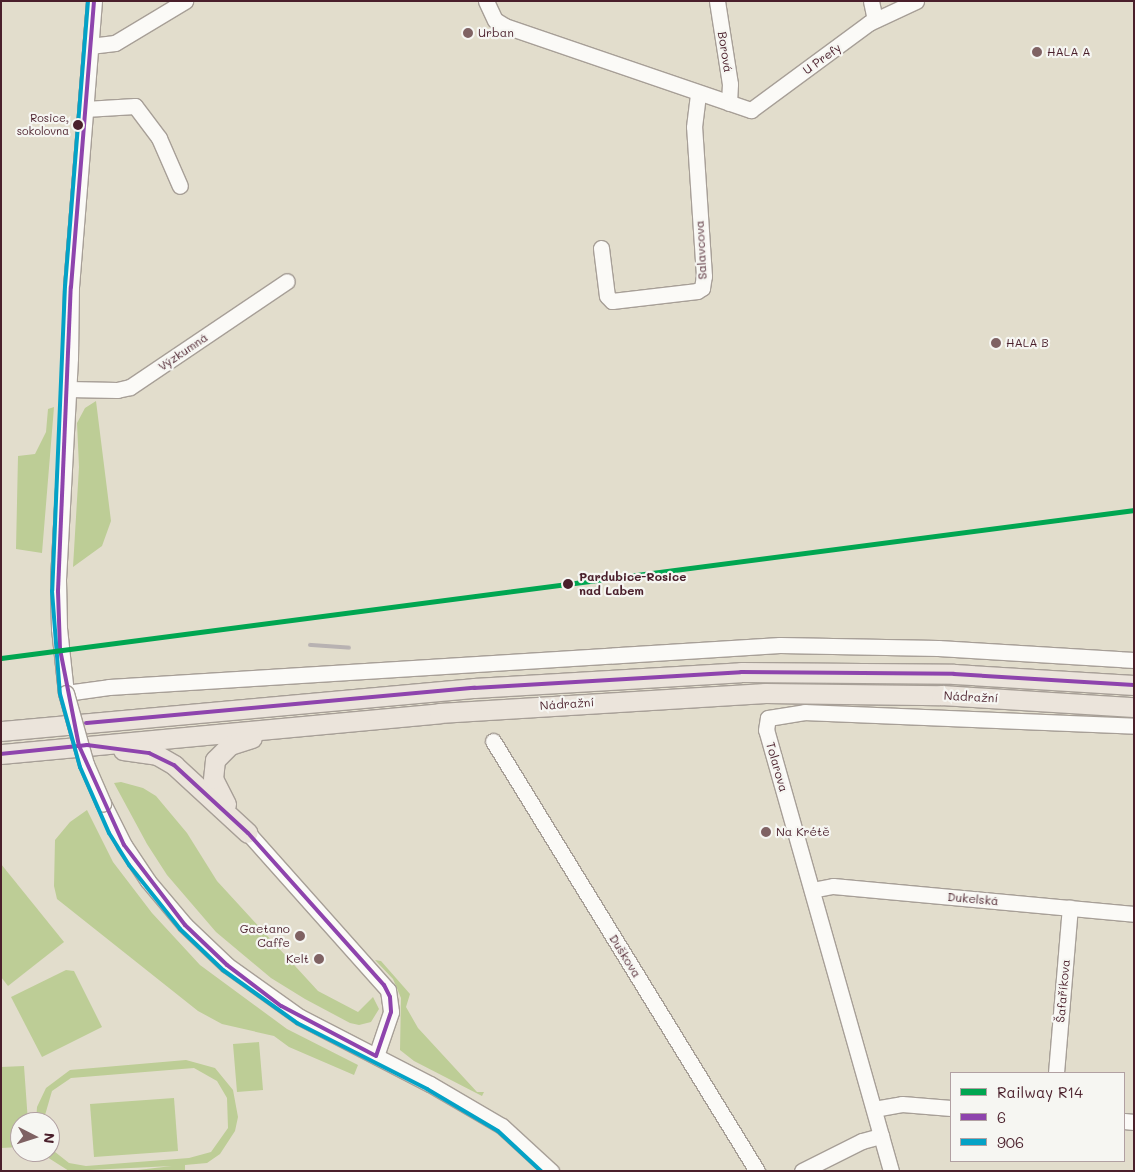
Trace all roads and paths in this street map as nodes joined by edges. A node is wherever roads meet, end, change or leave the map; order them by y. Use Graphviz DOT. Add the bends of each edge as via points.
graph roads {
  1 [pos="94,1"];
  2 [pos="186,1"];
  3 [pos="486,1"];
  4 [pos="717,1"];
  5 [pos="871,1"];
  6 [pos="916,1"];
  7 [pos="875,20"];
  8 [pos="90,46"];
  9 [pos="698,93"];
  10 [pos="729,103"];
  11 [pos="85,108"];
  12 [pos="180,186"];
  13 [pos="601,248"];
  14 [pos="287,281"];
  15 [pos="68,389"];
  16 [pos="1134,660"];
  17 [pos="1133,685"];
  18 [pos="66,694"];
  19 [pos="1134,707"];
  20 [pos="1134,726"];
  21 [pos="286,727"];
  22 [pos="1,731"];
  23 [pos="493,741"];
  24 [pos="87,745"];
  25 [pos="1,754"];
  26 [pos="248,833"];
  27 [pos="812,890"];
  28 [pos="1070,908"];
  29 [pos="1134,914"];
  30 [pos="376,1056"];
  31 [pos="1056,1072"];
  32 [pos="950,1108"];
  33 [pos="874,1110"];
  34 [pos="881,1136"];
  35 [pos="551,1171"];
  36 [pos="758,1171"];
  37 [pos="802,1171"];
  38 [pos="891,1171"];
  1 -- 8 [label="street"];
  2 -- 8 [label="street" via="115,43"];
  3 -- 9 [label="street" via="495,20 505,26"];
  4 -- 10 [label="street, Borová" via="730,84"];
  5 -- 7 [label="street"];
  6 -- 7 [label="street, U Prefy"];
  7 -- 10 [label="street, U Prefy" via="754,108"];
  8 -- 11 [label="street"];
  9 -- 10 [label="street"];
  9 -- 13 [label="street, Salavcova" via="694,127 702,288 612,301 608,296"];
  11 -- 12 [label="street" via="135,106 159,138"];
  11 -- 15 [label="street" via="72,278"];
  14 -- 15 [label="street, Výzkumná" via="130,387 117,390"];
  15 -- 18 [label="street" via="58,611"];
  16 -- 18 [label="street" via="938,648 780,645 109,687"];
  17 -- 22 [label="main road, Nádražní" via="954,674 741,672 474,688"];
  18 -- 30 [label="street, bridge" via="86,764 124,845 148,881 185,925 226,965 281,1006"];
  19 -- 21 [label="main road, Nádražní" via="941,695 764,693 623,700"];
  20 -- 27 [label="street, Tolarova" via="898,714 805,712 771,716 766,721 766,730"];
  21 -- 24 [label="main road, Nádražní"];
  21 -- 26 [label="main road" via="230,745 215,760 212,773 215,785"];
  23 -- 36 [label="street, Duškova"];
  24 -- 25 [label="main road, Nádražní"];
  24 -- 26 [label="main road" via="149,753 165,759"];
  26 -- 30 [label="street" via="388,990 391,1004 389,1021"];
  27 -- 28 [label="street, Dukelská" via="833,886"];
  27 -- 33 [label="street, Tolarova"];
  28 -- 29 [label="street, Dukelská"];
  28 -- 31 [label="street, Šafaříkova"];
  30 -- 35 [label="street" via="502,1126"];
  32 -- 33 [label="street" via="902,1104"];
  33 -- 34 [label="street, Tolarova"];
  34 -- 37 [label="street" via="862,1141"];
  34 -- 38 [label="street, Tolarova"];
}
